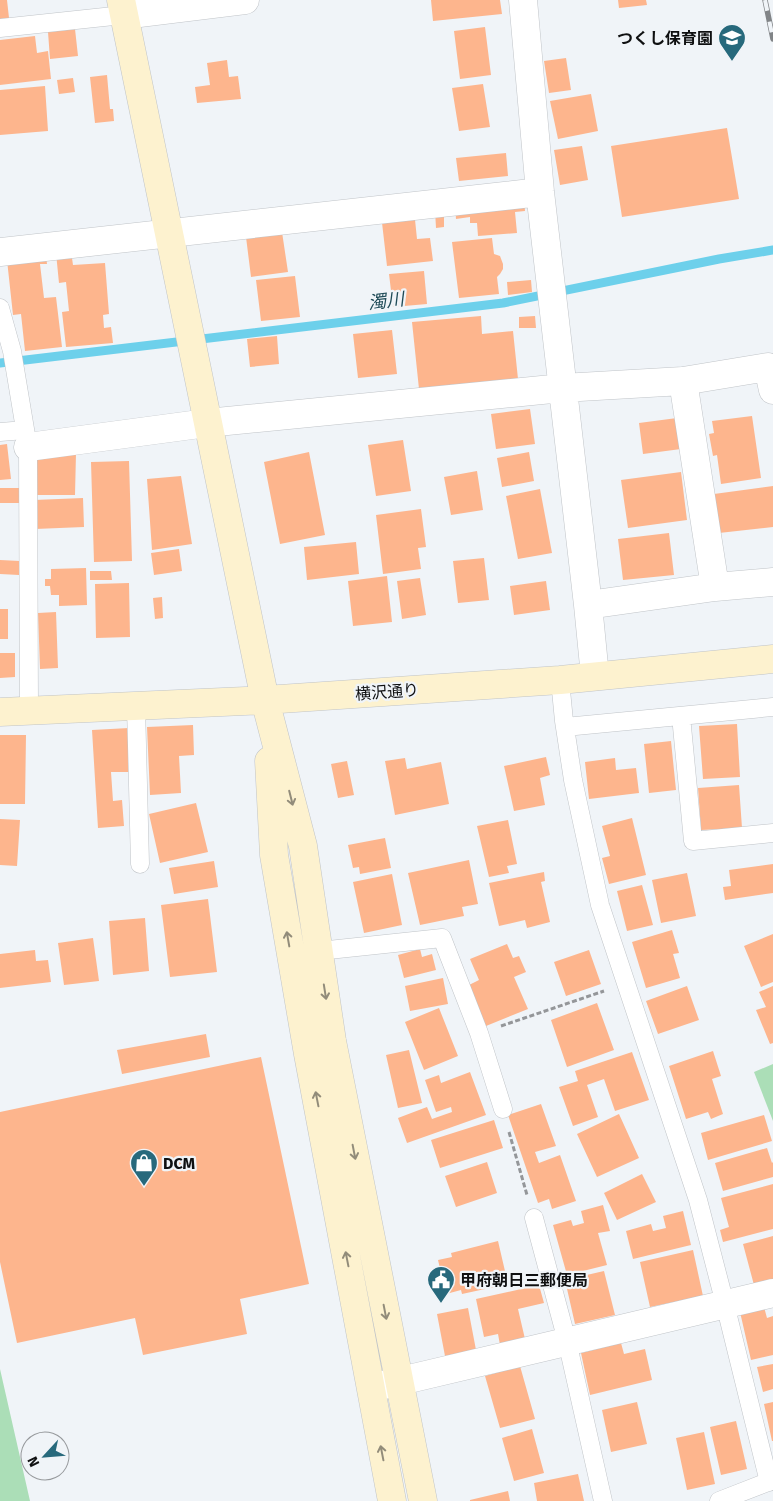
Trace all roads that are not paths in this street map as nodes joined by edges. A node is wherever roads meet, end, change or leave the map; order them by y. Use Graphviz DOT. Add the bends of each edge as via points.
graph roads {
  1 [pos="245,0"];
  2 [pos="523,0"];
  3 [pos="122,7"];
  4 [pos="0,28"];
  5 [pos="540,192"];
  6 [pos="168,233"];
  7 [pos="0,252"];
  8 [pos="0,308"];
  9 [pos="682,380"];
  10 [pos="562,388"];
  11 [pos="773,390"];
  12 [pos="207,423"];
  13 [pos="0,432"];
  14 [pos="27,438"];
  15 [pos="773,582"];
  16 [pos="715,587"];
  17 [pos="588,605"];
  18 [pos="773,659"];
  19 [pos="595,676"];
  20 [pos="560,680"];
  21 [pos="266,700"];
  22 [pos="136,706"];
  23 [pos="773,707"];
  24 [pos="29,711"];
  25 [pos="0,712"];
  26 [pos="681,716"];
  27 [pos="565,727"];
  28 [pos="773,833"];
  29 [pos="140,864"];
  30 [pos="319,952"];
  31 [pos="503,1109"];
  32 [pos="534,1218"];
  33 [pos="773,1293"];
  34 [pos="725,1304"];
  35 [pos="567,1341"];
  36 [pos="398,1382"];
  37 [pos="371,1388"];
  38 [pos="771,1481"];
  39 [pos="392,1501"];
  40 [pos="422,1501"];
  41 [pos="603,1501"];
  42 [pos="719,1501"];
  1 -- 3 [label="street"];
  2 -- 5 [label="street"];
  3 -- 4 [label="lane"];
  3 -- 6 [label="street"];
  5 -- 6 [label="street"];
  5 -- 10 [label="street"];
  6 -- 7 [label="street"];
  6 -- 12 [label="street"];
  8 -- 14 [label="lane" via="12,351"];
  9 -- 10 [label="street"];
  9 -- 11 [label="street" via="768,367"];
  9 -- 16 [label="street"];
  10 -- 12 [label="street"];
  10 -- 17 [label="street"];
  12 -- 14 [label="street"];
  12 -- 21 [label="street"];
  13 -- 14 [label="lane"];
  14 -- 24 [label="lane"];
  15 -- 16 [label="street"];
  16 -- 17 [label="street"];
  17 -- 19 [label="street"];
  18 -- 19 [label="street, 横沢通り"];
  19 -- 20 [label="street, 横沢通り"];
  20 -- 21 [label="street, 横沢通り"];
  20 -- 27 [label="lane"];
  21 -- 22 [label="street, 横沢通り"];
  21 -- 30 [label="street, one-way" via="303,846"];
  37 -- 21 [label="street, one-way" via="274,855"];
  22 -- 24 [label="street, 横沢通り"];
  22 -- 29 [label="lane"];
  23 -- 26 [label="lane"];
  24 -- 25 [label="street, 横沢通り"];
  26 -- 27 [label="lane"];
  26 -- 28 [label="lane" via="693,841"];
  27 -- 34 [label="lane" via="600,905 698,1200"];
  30 -- 31 [label="lane" via="442,938 480,1033"];
  30 -- 36 [label="street, one-way" via="332,1041"];
  32 -- 35 [label="lane"];
  33 -- 34 [label="street"];
  34 -- 35 [label="street"];
  34 -- 38 [label="lane"];
  35 -- 36 [label="street"];
  35 -- 41 [label="lane"];
  36 -- 37 [label="street"];
  36 -- 40 [label="street"];
  39 -- 37 [label="street, one-way"];
  38 -- 42 [label="lane"];
}
